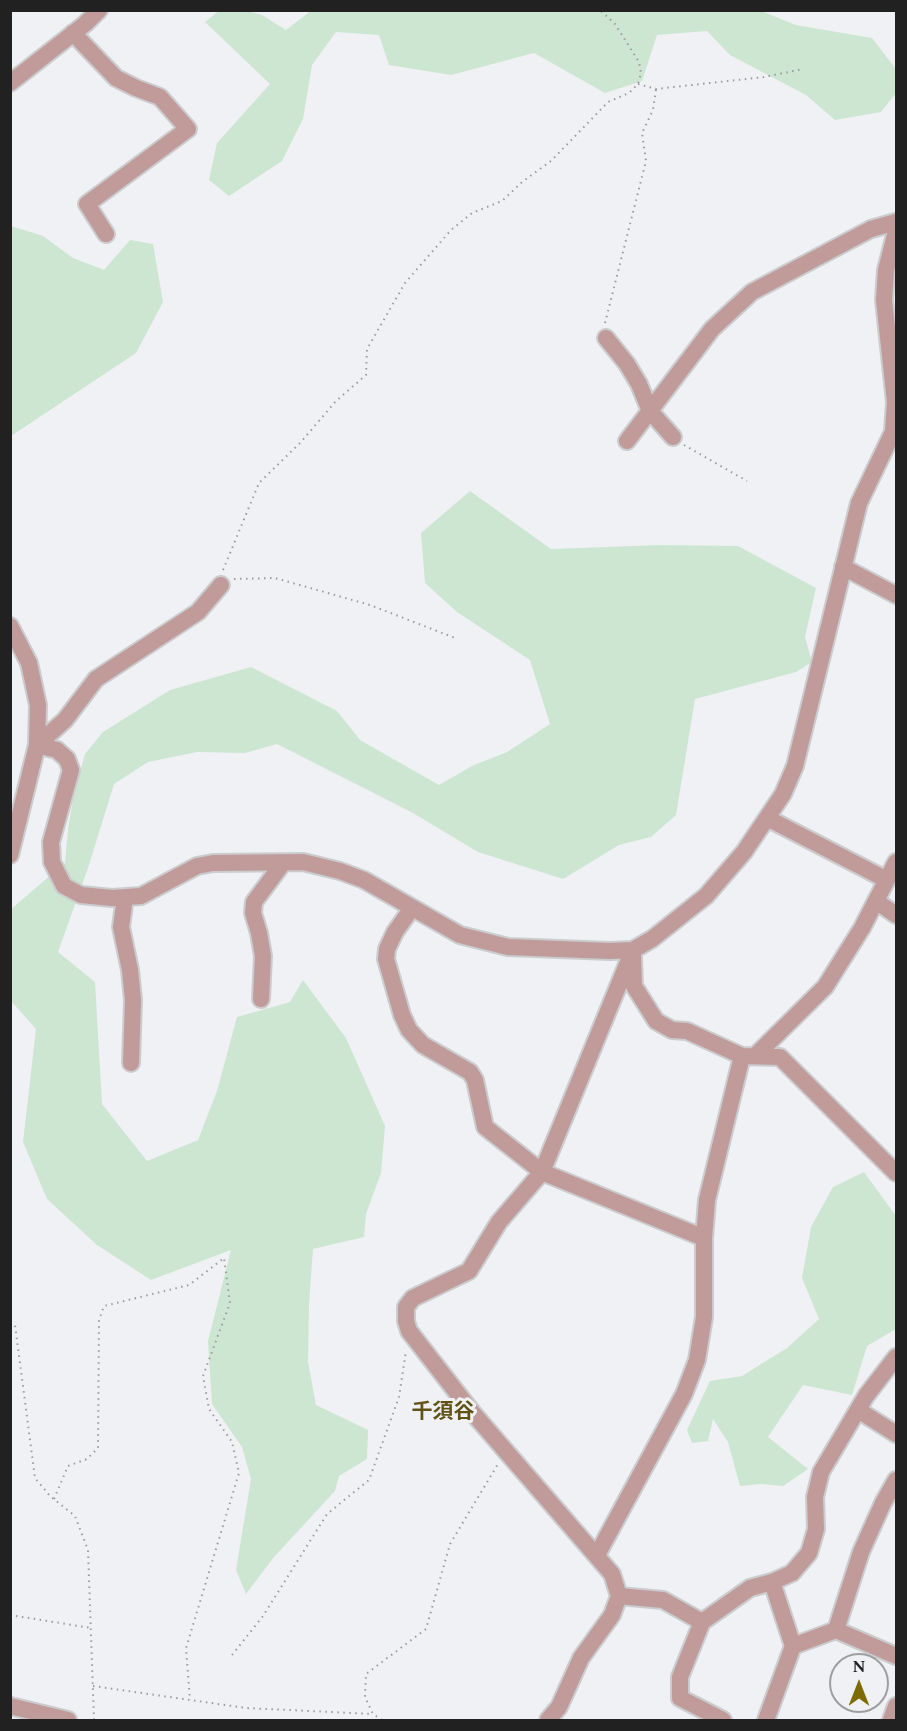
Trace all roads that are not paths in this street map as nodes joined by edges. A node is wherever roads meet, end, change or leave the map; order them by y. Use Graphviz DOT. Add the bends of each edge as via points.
graph roads {
  1 [pos="99,10"];
  2 [pos="73,33"];
  3 [pos="10,83"];
  4 [pos="897,222"];
  5 [pos="897,231"];
  6 [pos="106,234"];
  7 [pos="606,338"];
  8 [pos="892,339"];
  9 [pos="650,411"];
  10 [pos="673,437"];
  11 [pos="627,441"];
  12 [pos="843,567"];
  13 [pos="221,585"];
  14 [pos="897,596"];
  15 [pos="12,631"];
  16 [pos="37,745"];
  17 [pos="17,801"];
  18 [pos="767,818"];
  19 [pos="10,855"];
  20 [pos="897,862"];
  21 [pos="283,863"];
  22 [pos="887,880"];
  23 [pos="125,897"];
  24 [pos="876,901"];
  25 [pos="412,908"];
  26 [pos="897,915"];
  27 [pos="633,950"];
  28 [pos="261,999"];
  29 [pos="749,1056"];
  30 [pos="130,1063"];
  31 [pos="542,1172"];
  32 [pos="896,1172"];
  33 [pos="704,1238"];
  34 [pos="897,1357"];
  35 [pos="858,1410"];
  36 [pos="897,1434"];
  37 [pos="897,1480"];
  38 [pos="597,1555"];
  39 [pos="772,1582"];
  40 [pos="619,1596"];
  41 [pos="702,1623"];
  42 [pos="837,1630"];
  43 [pos="793,1646"];
  44 [pos="897,1656"];
  45 [pos="10,1706"];
  46 [pos="897,1706"];
  47 [pos="68,1720"];
  48 [pos="548,1720"];
  49 [pos="723,1720"];
  50 [pos="766,1720"];
  51 [pos="891,1720"];
  1 -- 2 [label="street"];
  2 -- 3 [label="street"];
  2 -- 6 [label="street" via="116,78 160,97 188,129 87,204"];
  4 -- 9 [label="street" via="871,228 752,292 712,329"];
  5 -- 8 [label="street" via="886,270 884,300"];
  7 -- 9 [label="street" via="627,364"];
  8 -- 12 [label="street" via="893,432 859,503"];
  9 -- 10 [label="street"];
  9 -- 11 [label="street"];
  12 -- 14 [label="street"];
  12 -- 18 [label="street" via="795,766"];
  13 -- 16 [label="street" via="198,612 96,679 65,720"];
  15 -- 16 [label="street" via="29,663 38,705"];
  16 -- 17 [label="street"];
  16 -- 23 [label="street" via="57,750 67,759 71,770 51,842 52,862 64,886 81,895"];
  17 -- 19 [label="street"];
  18 -- 22 [label="street"];
  18 -- 27 [label="street" via="706,896"];
  20 -- 22 [label="street"];
  21 -- 23 [label="street" via="197,866 141,896"];
  21 -- 25 [label="street" via="303,862 340,871"];
  21 -- 28 [label="street" via="254,902 262,956"];
  22 -- 24 [label="street"];
  23 -- 30 [label="street" via="121,927 133,1000"];
  24 -- 26 [label="street"];
  24 -- 29 [label="street" via="825,987"];
  25 -- 27 [label="street" via="460,935 508,947"];
  25 -- 31 [label="street" via="395,932 386,959 402,1016 423,1045 470,1072 485,1127"];
  27 -- 29 [label="street" via="634,986 656,1021"];
  27 -- 31 [label="street"];
  29 -- 32 [label="street" via="780,1057"];
  29 -- 33 [label="street" via="707,1200"];
  31 -- 33 [label="street"];
  31 -- 38 [label="street" via="499,1222 469,1271 413,1298 406,1307 405,1321 472,1412"];
  33 -- 38 [label="street" via="704,1317 697,1360 684,1394"];
  34 -- 35 [label="street"];
  35 -- 36 [label="street"];
  35 -- 39 [label="street" via="821,1472 815,1497 816,1529 809,1553 792,1573"];
  37 -- 42 [label="street" via="861,1552"];
  38 -- 40 [label="street" via="612,1574"];
  39 -- 41 [label="street" via="750,1588"];
  39 -- 43 [label="street"];
  40 -- 41 [label="street" via="663,1600"];
  40 -- 48 [label="street" via="612,1615 581,1658 559,1707"];
  41 -- 49 [label="street" via="680,1677 680,1698"];
  42 -- 43 [label="street"];
  42 -- 44 [label="street"];
  43 -- 50 [label="street"];
  45 -- 47 [label="street"];
  46 -- 51 [label="street"];
}
